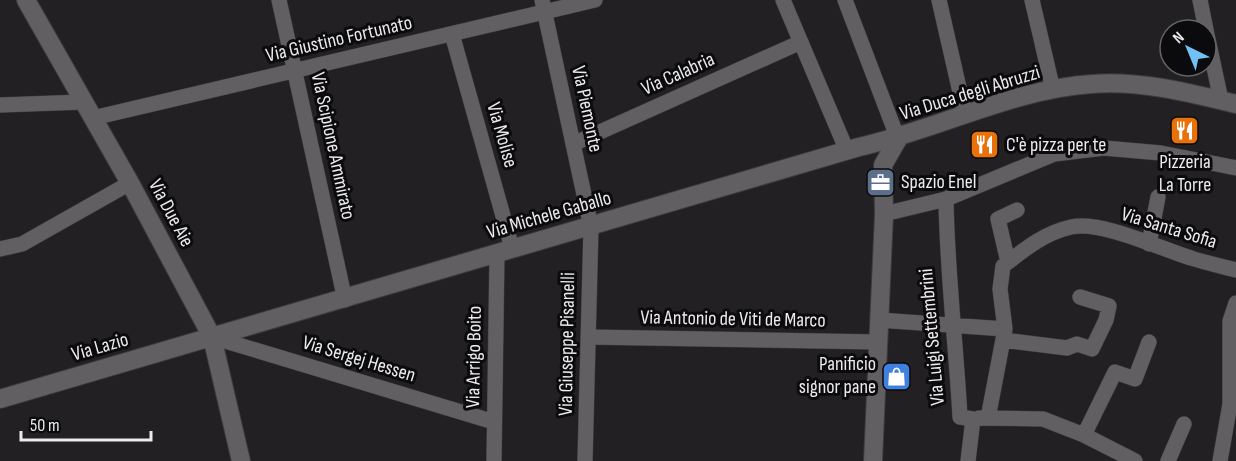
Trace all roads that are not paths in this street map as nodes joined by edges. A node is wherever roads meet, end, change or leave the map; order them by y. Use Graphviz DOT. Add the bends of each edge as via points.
graph roads {
  1 [pos="26,0"];
  2 [pos="279,0"];
  3 [pos="594,0"];
  4 [pos="783,0"];
  5 [pos="845,0"];
  6 [pos="939,0"];
  7 [pos="1032,0"];
  8 [pos="1200,0"];
  9 [pos="543,6"];
  10 [pos="1204,18"];
  11 [pos="452,34"];
  12 [pos="801,42"];
  13 [pos="1218,69"];
  14 [pos="295,71"];
  15 [pos="1053,90"];
  16 [pos="84,102"];
  17 [pos="1228,102"];
  18 [pos="0,105"];
  19 [pos="965,114"];
  20 [pos="93,118"];
  21 [pos="898,138"];
  22 [pos="573,144"];
  23 [pos="847,151"];
  24 [pos="1236,168"];
  25 [pos="130,183"];
  26 [pos="1158,197"];
  27 [pos="946,198"];
  28 [pos="1017,210"];
  29 [pos="884,214"];
  30 [pos="591,228"];
  31 [pos="1149,244"];
  32 [pos="0,249"];
  33 [pos="505,250"];
  34 [pos="1008,262"];
  35 [pos="1236,270"];
  36 [pos="1080,297"];
  37 [pos="345,300"];
  38 [pos="1236,303"];
  39 [pos="879,320"];
  40 [pos="954,326"];
  41 [pos="1004,334"];
  42 [pos="212,337"];
  43 [pos="588,338"];
  44 [pos="878,342"];
  45 [pos="1149,342"];
  46 [pos="0,399"];
  47 [pos="980,418"];
  48 [pos="494,422"];
  49 [pos="1184,424"];
  50 [pos="1084,435"];
  51 [pos="241,461"];
  52 [pos="494,461"];
  53 [pos="585,461"];
  54 [pos="873,461"];
  55 [pos="968,461"];
  56 [pos="1135,461"];
  57 [pos="1168,461"];
  58 [pos="1220,461"];
  1 -- 16 [label="street, Via Due Aie"];
  2 -- 14 [label="street, Via Scipione Ammirato"];
  3 -- 9 [label="street, Via Giustino Fortunato"];
  4 -- 12 [label="street"];
  5 -- 21 [label="street"];
  6 -- 19 [label="street"];
  7 -- 15 [label="street"];
  8 -- 10 [label="street"];
  9 -- 11 [label="street, Via Giustino Fortunato"];
  9 -- 22 [label="street, Via Piemonte"];
  11 -- 14 [label="street, Via Giustino Fortunato"];
  11 -- 33 [label="street, Via Molise"];
  12 -- 22 [label="street, Via Calabria"];
  12 -- 23 [label="street"];
  13 -- 17 [label="street"];
  14 -- 20 [label="street, Via Giustino Fortunato"];
  14 -- 37 [label="street, Via Scipione Ammirato"];
  15 -- 17 [label="street, Via Duca degli Abruzzi" via="1092,84 1134,85"];
  15 -- 19 [label="street, Via Duca degli Abruzzi"];
  16 -- 18 [label="street"];
  16 -- 20 [label="street, Via Due Aie"];
  19 -- 21 [label="street, Via Duca degli Abruzzi"];
  20 -- 25 [label="street, Via Due Aie"];
  21 -- 23 [label="street, Via Michele Gaballo"];
  21 -- 29 [label="street, Via Duca degli Abruzzi" via="883,165"];
  22 -- 30 [label="street, Via Piemonte"];
  23 -- 30 [label="street, Via Michele Gaballo"];
  24 -- 27 [label="street" via="1161,153 1104,148 1054,154"];
  25 -- 32 [label="street" via="22,244"];
  25 -- 42 [label="street, Via Due Aie"];
  26 -- 31 [label="street"];
  27 -- 29 [label="street"];
  27 -- 40 [label="street, Via Luigi Settembrini" via="947,275"];
  28 -- 34 [label="street" via="998,219"];
  29 -- 39 [label="street, Via Duca degli Abruzzi"];
  30 -- 33 [label="street, Via Michele Gaballo"];
  30 -- 43 [label="street, Via Giuseppe Pisanelli"];
  31 -- 34 [label="street, Via Santa Sofia" via="1124,234 1073,226 1039,238"];
  31 -- 35 [label="street, Via Santa Sofia"];
  33 -- 37 [label="street, Via Michele Gaballo"];
  33 -- 48 [label="street, Via Arrigo Boito"];
  34 -- 41 [label="street" via="1000,289"];
  36 -- 41 [label="street" via="1109,306 1092,349 1077,344 1067,348"];
  37 -- 42 [label="street, Via Michele Gaballo"];
  38 -- 58 [label="street" via="1230,321 1230,404"];
  39 -- 40 [label="street"];
  39 -- 44 [label="street, Via Duca degli Abruzzi"];
  40 -- 41 [label="street"];
  40 -- 47 [label="street, Via Luigi Settembrini" via="960,417"];
  41 -- 47 [label="street"];
  42 -- 46 [label="street, Via Lazio"];
  42 -- 48 [label="street, Via Sergej Hessen"];
  42 -- 51 [label="street, Via Due Aie"];
  43 -- 44 [label="street, Via Antonio de Viti de Marco"];
  43 -- 53 [label="street, Via Giuseppe Pisanelli"];
  44 -- 54 [label="street, Via Duca degli Abruzzi"];
  45 -- 50 [label="street" via="1135,379 1115,372"];
  47 -- 50 [label="street" via="1043,418"];
  47 -- 55 [label="street, Via Luigi Settembrini"];
  48 -- 52 [label="street, Via Arrigo Boito"];
  49 -- 57 [label="street"];
  50 -- 56 [label="street"];
}
